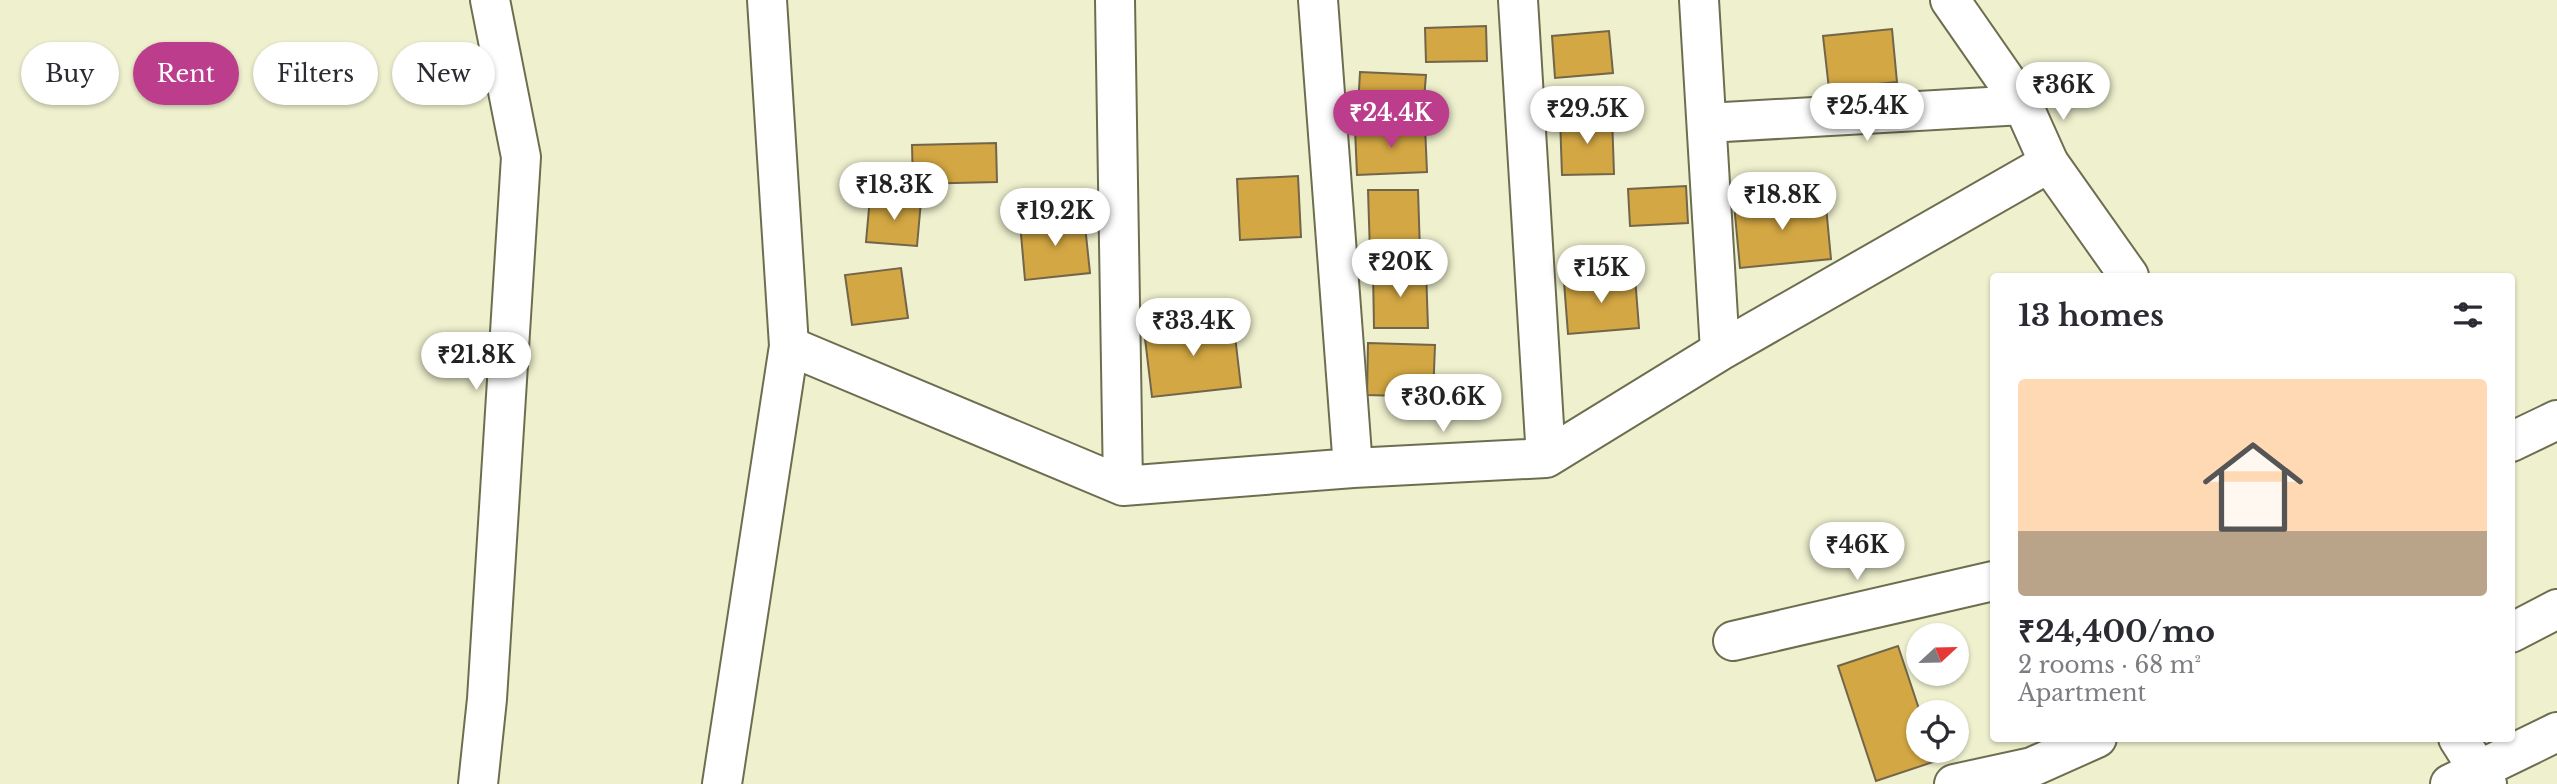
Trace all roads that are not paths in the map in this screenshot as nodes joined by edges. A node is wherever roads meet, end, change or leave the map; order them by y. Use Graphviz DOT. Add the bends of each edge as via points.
graph roads {
  1 [pos="489,0"];
  2 [pos="767,0"];
  3 [pos="1115,0"];
  4 [pos="1318,0"];
  5 [pos="1518,0"];
  6 [pos="1699,0"];
  7 [pos="1950,0"];
  8 [pos="2023,105"];
  9 [pos="1707,123"];
  10 [pos="2049,163"];
  11 [pos="2127,273"];
  12 [pos="789,346"];
  13 [pos="1720,351"];
  14 [pos="2557,420"];
  15 [pos="2515,440"];
  16 [pos="1546,458"];
  17 [pos="1353,468"];
  18 [pos="1123,486"];
  19 [pos="1990,582"];
  20 [pos="2557,609"];
  21 [pos="2515,631"];
  22 [pos="1733,641"];
  23 [pos="2557,732"];
  24 [pos="2089,742"];
  25 [pos="2459,742"];
  26 [pos="2035,775"];
  27 [pos="2472,780"];
  28 [pos="478,784"];
  29 [pos="722,784"];
  30 [pos="1954,784"];
  1 -- 28 [label="street" via="521,158"];
  2 -- 12 [label="street"];
  3 -- 18 [label="street"];
  4 -- 17 [label="street"];
  5 -- 16 [label="street"];
  6 -- 9 [label="street"];
  7 -- 8 [label="street"];
  8 -- 9 [label="street"];
  8 -- 10 [label="street"];
  9 -- 13 [label="street"];
  10 -- 11 [label="street"];
  10 -- 13 [label="street"];
  12 -- 18 [label="street"];
  12 -- 29 [label="street"];
  13 -- 16 [label="street"];
  14 -- 15 [label="street"];
  16 -- 17 [label="street"];
  17 -- 18 [label="street"];
  19 -- 22 [label="street"];
  20 -- 21 [label="street"];
  23 -- 27 [label="street"];
  24 -- 26 [label="street"];
  25 -- 27 [label="street"];
  26 -- 30 [label="street"];
}
